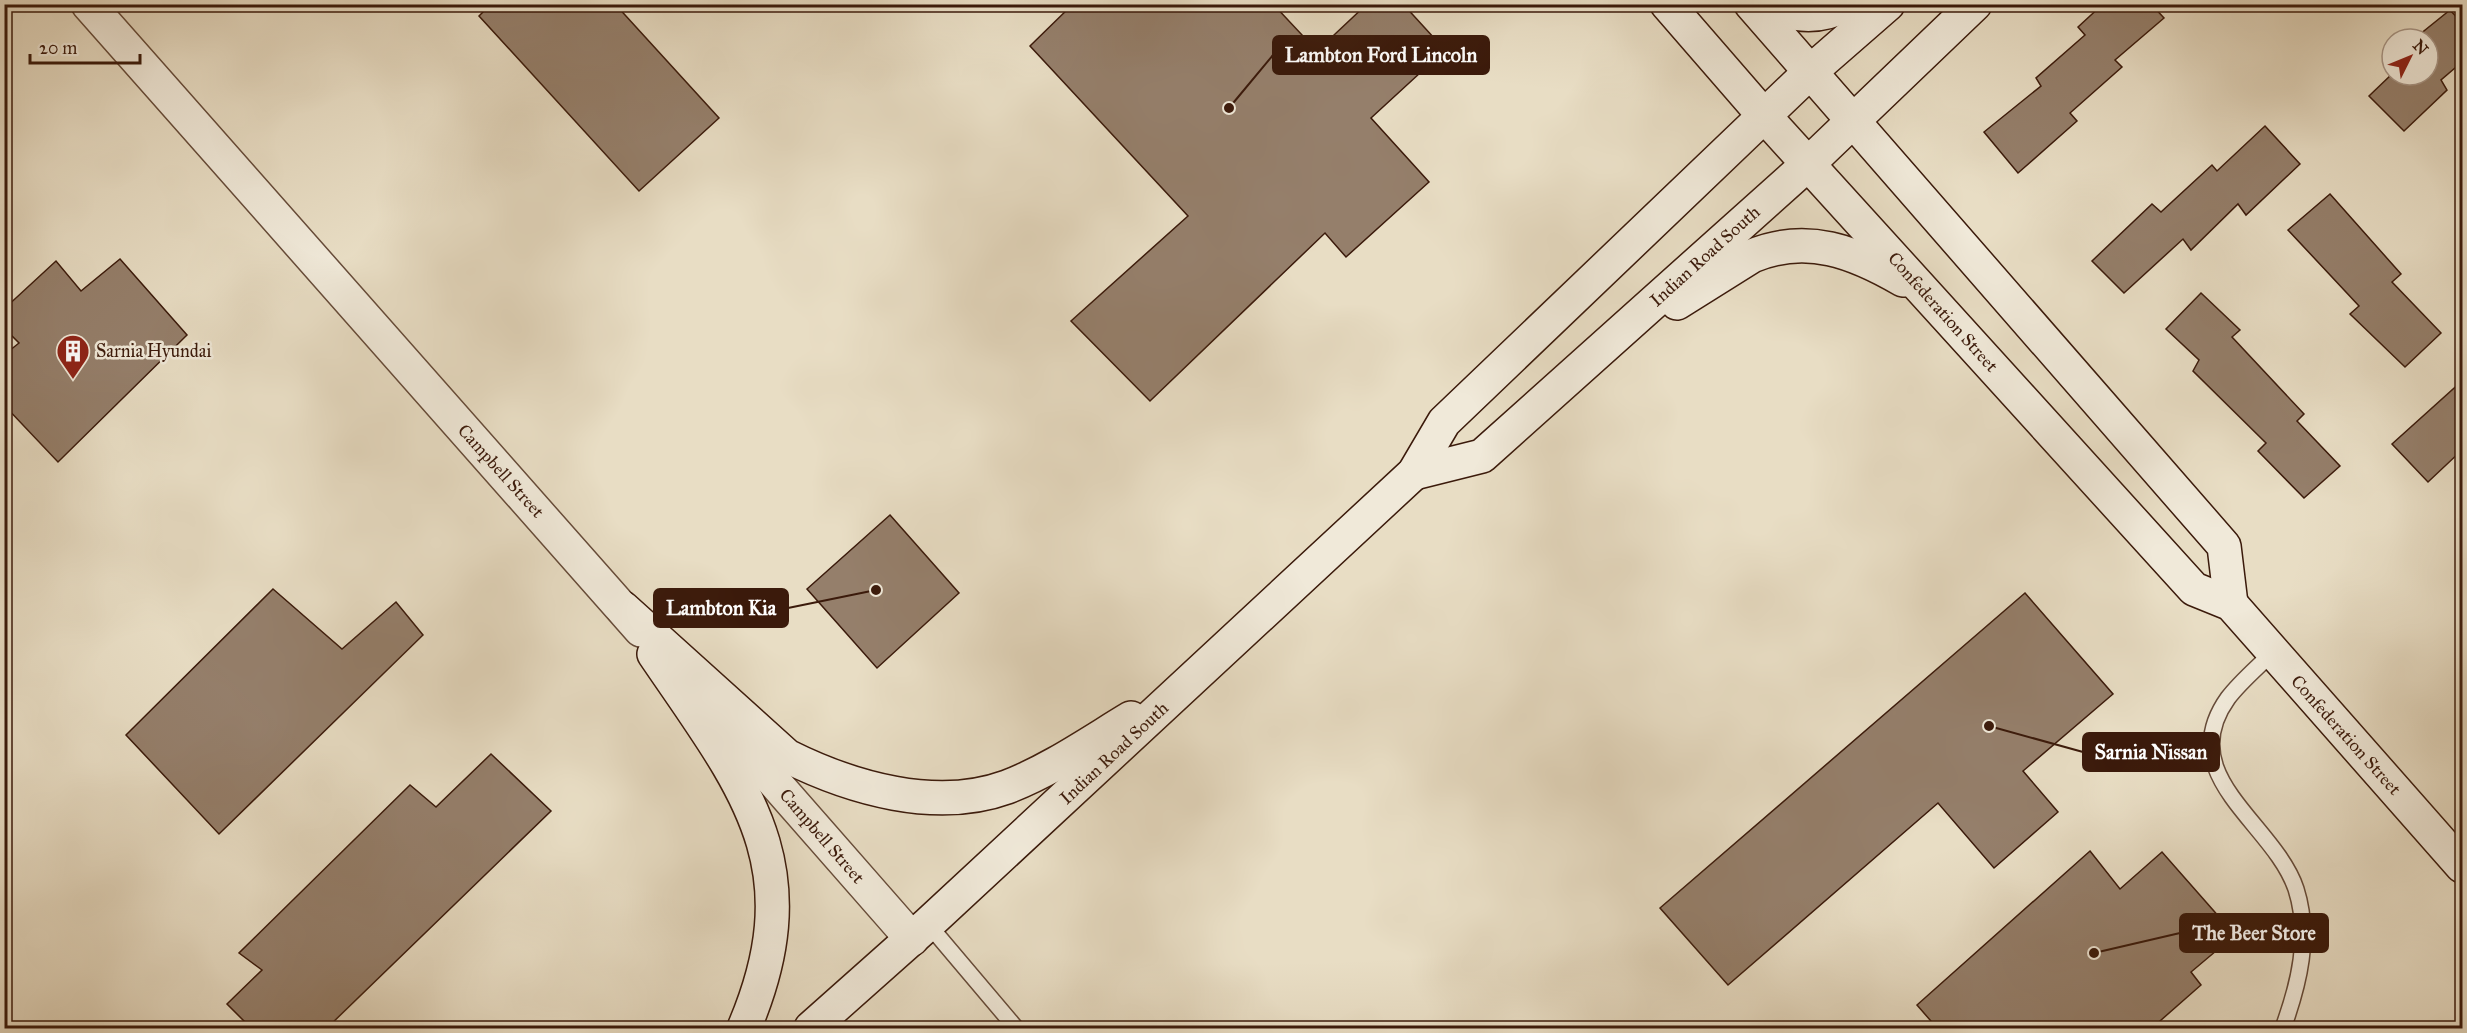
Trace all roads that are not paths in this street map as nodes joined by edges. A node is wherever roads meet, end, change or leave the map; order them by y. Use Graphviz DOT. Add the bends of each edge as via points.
graph roads {
  1 [pos="88,4"];
  2 [pos="1667,4"];
  3 [pos="1751,4"];
  4 [pos="1767,4"];
  5 [pos="1847,4"];
  6 [pos="1888,4"];
  7 [pos="1976,4"];
  8 [pos="1810,72"];
  9 [pos="1764,116"];
  10 [pos="1854,120"];
  11 [pos="1808,164"];
  12 [pos="1928,294"];
  13 [pos="1560,385"];
  14 [pos="1414,473"];
  15 [pos="2231,604"];
  16 [pos="622,608"];
  17 [pos="2273,652"];
  18 [pos="1194,679"];
  19 [pos="2463,866"];
  20 [pos="920,932"];
  21 [pos="744,1029"];
  22 [pos="812,1029"];
  23 [pos="1017,1029"];
  24 [pos="2283,1029"];
  1 -- 16 [label="main road, Campbell Street"];
  2 -- 9 [label="main road, Confederation Street"];
  3 -- 8 [label="main road"];
  4 -- 5 [label="main road" via="1806,16 1834,12"];
  6 -- 8 [label="main road, Indian Road South"];
  7 -- 10 [label="main road, Indian Road South"];
  8 -- 9 [label="main road, Indian Road South"];
  8 -- 10 [label="main road"];
  9 -- 11 [label="main road, Confederation Street"];
  9 -- 14 [label="main road, Indian Road South" via="1444,422"];
  10 -- 11 [label="main road, Indian Road South"];
  10 -- 15 [label="main road" via="2224,546"];
  11 -- 12 [label="main road, Confederation Street"];
  11 -- 13 [label="main road, Indian Road South"];
  12 -- 13 [label="main road" via="1873,263 1834,248 1813,244 1766,251 1695,290"];
  12 -- 15 [label="main road, Confederation Street" via="2194,590"];
  13 -- 14 [label="main road, Indian Road South" via="1482,456"];
  14 -- 18 [label="main road, Indian Road South"];
  15 -- 17 [label="main road, Confederation Street"];
  16 -- 18 [label="main road" via="787,756 819,772 883,792 956,797 1005,788 1041,772"];
  16 -- 20 [label="main road, Campbell Street"];
  16 -- 21 [label="main road" via="736,777 765,843 772,921 759,994"];
  17 -- 19 [label="main road, Confederation Street"];
  17 -- 24 [label="lane" via="2228,698 2211,741 2212,764 2220,782 2276,853 2296,888 2304,926 2301,966"];
  18 -- 20 [label="main road, Indian Road South"];
  20 -- 22 [label="main road, Indian Road South"];
  20 -- 23 [label="lane"];
}
